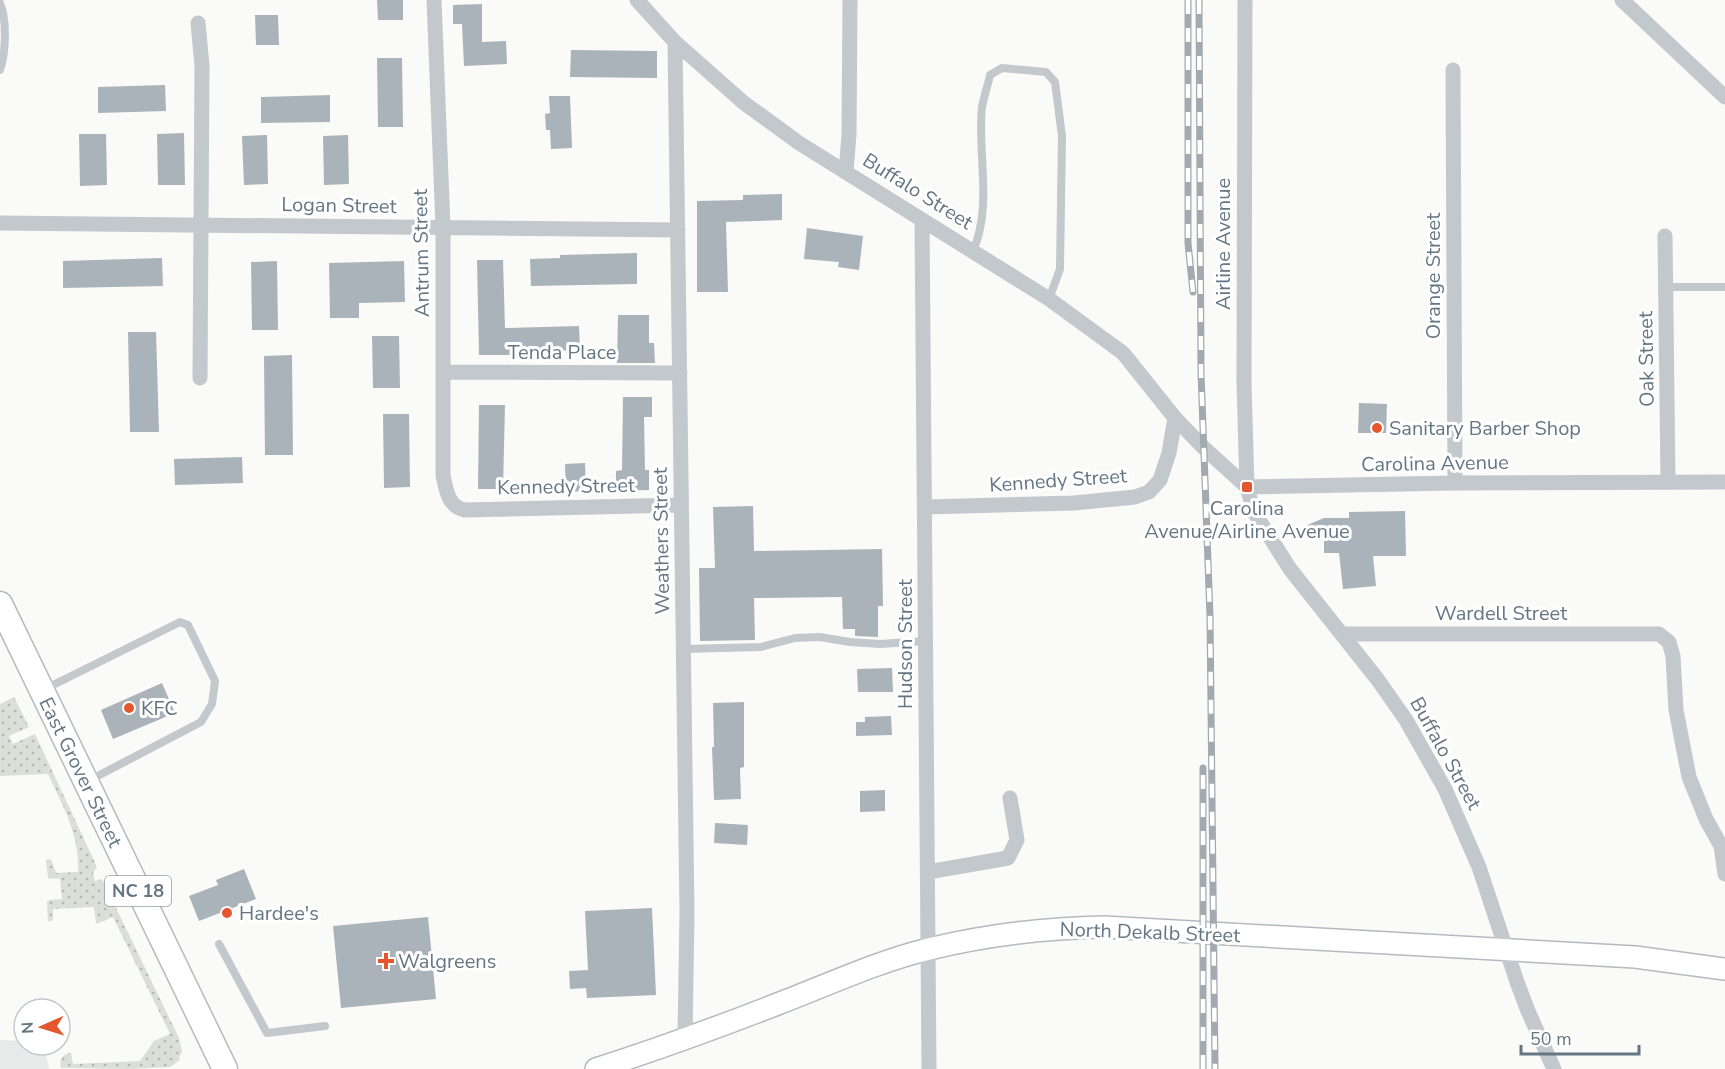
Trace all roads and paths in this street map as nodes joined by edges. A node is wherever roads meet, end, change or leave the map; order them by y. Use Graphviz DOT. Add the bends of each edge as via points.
graph roads {
  1 [pos="434,0"];
  2 [pos="637,0"];
  3 [pos="850,0"];
  4 [pos="1245,0"];
  5 [pos="1622,0"];
  6 [pos="0,3"];
  7 [pos="198,23"];
  8 [pos="675,42"];
  9 [pos="0,70"];
  10 [pos="1453,70"];
  11 [pos="1725,97"];
  12 [pos="846,171"];
  13 [pos="922,220"];
  14 [pos="0,223"];
  15 [pos="202,225"];
  16 [pos="443,227"];
  17 [pos="678,230"];
  18 [pos="1665,236"];
  19 [pos="972,251"];
  20 [pos="1666,287"];
  21 [pos="1725,287"];
  22 [pos="1049,299"];
  23 [pos="443,372"];
  24 [pos="680,373"];
  25 [pos="200,378"];
  26 [pos="1175,418"];
  27 [pos="1668,481"];
  28 [pos="1725,482"];
  29 [pos="1455,483"];
  30 [pos="1246,487"];
  31 [pos="453,504"];
  32 [pos="681,505"];
  33 [pos="925,507"];
  34 [pos="0,603"];
  35 [pos="1343,634"];
  36 [pos="926,641"];
  37 [pos="683,649"];
  38 [pos="42,691"];
  39 [pos="86,782"];
  40 [pos="1010,798"];
  41 [pos="1723,846"];
  42 [pos="928,872"];
  43 [pos="1725,874"];
  44 [pos="219,944"];
  45 [pos="928,950"];
  46 [pos="1507,950"];
  47 [pos="1725,969"];
  48 [pos="325,1026"];
  49 [pos="685,1040"];
  50 [pos="225,1069"];
  51 [pos="596,1069"];
  52 [pos="928,1069"];
  53 [pos="1554,1069"];
  1 -- 16 [label="street, Antrum Street"];
  2 -- 8 [label="street, Buffalo Street"];
  3 -- 12 [label="street"];
  4 -- 30 [label="street, Airline Avenue"];
  5 -- 11 [label="street"];
  6 -- 9 [label="lane" via="4,24"];
  7 -- 15 [label="street" via="202,66"];
  8 -- 12 [label="street, Buffalo Street" via="744,103"];
  8 -- 17 [label="street, Weathers Street"];
  10 -- 29 [label="street, Orange Street"];
  12 -- 13 [label="street, Buffalo Street"];
  13 -- 19 [label="street, Buffalo Street"];
  13 -- 33 [label="street, Hudson Street"];
  14 -- 15 [label="street, Logan Street"];
  15 -- 16 [label="street, Logan Street"];
  15 -- 25 [label="street"];
  16 -- 17 [label="street, Logan Street"];
  16 -- 23 [label="street, Antrum Street"];
  17 -- 24 [label="street, Weathers Street"];
  18 -- 20 [label="street, Oak Street"];
  19 -- 22 [label="street, Buffalo Street"];
  19 -- 22 [label="lane" via="982,209 982,106 990,75 1002,68 1046,72 1054,82 1062,136 1060,269"];
  20 -- 21 [label="lane"];
  20 -- 27 [label="street, Oak Street"];
  22 -- 26 [label="street, Buffalo Street" via="1123,353"];
  23 -- 24 [label="street, Tenda Place"];
  23 -- 31 [label="street, Antrum Street" via="443,475"];
  24 -- 32 [label="street, Weathers Street"];
  26 -- 30 [label="street"];
  26 -- 33 [label="street, Kennedy Street" via="1160,480 1149,492 1135,497 1074,503"];
  27 -- 28 [label="street, Carolina Avenue"];
  27 -- 29 [label="street, Carolina Avenue"];
  29 -- 30 [label="street, Carolina Avenue"];
  30 -- 35 [label="street, Buffalo Street" via="1254,512 1290,569"];
  31 -- 32 [label="street, Kennedy Street" via="465,510"];
  32 -- 37 [label="street, Weathers Street"];
  33 -- 36 [label="street, Hudson Street"];
  34 -- 38 [label="main road, East Grover Street / NC 18"];
  35 -- 41 [label="street, Wardell Street" via="1659,634 1669,642 1673,656 1676,710 1689,777 1706,819"];
  35 -- 46 [label="street, Buffalo Street" via="1406,720 1445,789 1479,867"];
  36 -- 37 [label="lane" via="880,644 820,637 795,638 761,647"];
  36 -- 42 [label="street, Hudson Street"];
  37 -- 49 [label="street, Weathers Street"];
  38 -- 39 [label="main road, East Grover Street / NC 18"];
  38 -- 39 [label="lane" via="180,622 188,625 193,634 215,681 212,704 201,722"];
  39 -- 50 [label="main road, East Grover Street / NC 18"];
  40 -- 42 [label="street" via="1017,840 1008,858"];
  41 -- 43 [label="street"];
  42 -- 45 [label="street, Hudson Street"];
  44 -- 48 [label="lane" via="267,1033"];
  45 -- 46 [label="main road, North Dekalb Street" via="1030,931 1104,927"];
  45 -- 49 [label="main road, North Dekalb Street"];
  45 -- 52 [label="street, Hudson Street"];
  46 -- 47 [label="main road, North Dekalb Street" via="1635,957"];
  46 -- 53 [label="street, Buffalo Street" via="1527,1011"];
  49 -- 51 [label="main road, North Dekalb Street"];
}
